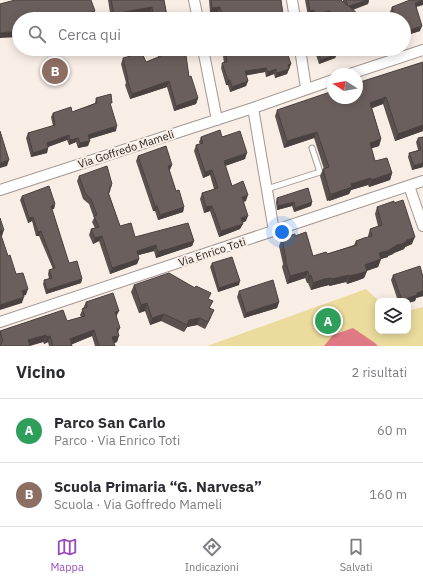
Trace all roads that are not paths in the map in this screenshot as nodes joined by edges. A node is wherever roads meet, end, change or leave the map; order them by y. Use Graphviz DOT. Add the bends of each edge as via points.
graph roads {
  1 [pos="194,0"];
  2 [pos="292,0"];
  3 [pos="197,12"];
  4 [pos="294,12"];
  5 [pos="423,50"];
  6 [pos="411,54"];
  7 [pos="205,56"];
  8 [pos="301,56"];
  9 [pos="405,56"];
  10 [pos="363,70"];
  11 [pos="327,82"];
  12 [pos="306,88"];
  13 [pos="253,108"];
  14 [pos="217,120"];
  15 [pos="312,148"];
  16 [pos="423,181"];
  17 [pos="409,186"];
  18 [pos="267,189"];
  19 [pos="0,190"];
  20 [pos="423,226"];
  21 [pos="274,231"];
  22 [pos="0,322"];
  1 -- 3 [label="street"];
  2 -- 4 [label="street"];
  5 -- 6 [label="street"];
  7 -- 14 [label="street"];
  8 -- 12 [label="street"];
  9 -- 10 [label="street"];
  11 -- 12 [label="street, Via Goffredo Mameli"];
  12 -- 13 [label="street, Via Goffredo Mameli"];
  13 -- 14 [label="street, Via Goffredo Mameli"];
  13 -- 18 [label="street"];
  14 -- 19 [label="street, Via Goffredo Mameli"];
  15 -- 18 [label="lane" via="320,172"];
  16 -- 17 [label="street, Via Enrico Toti"];
  17 -- 20 [label="street"];
  17 -- 21 [label="street, Via Enrico Toti"];
  18 -- 21 [label="street"];
  21 -- 22 [label="street, Via Enrico Toti"];
}
